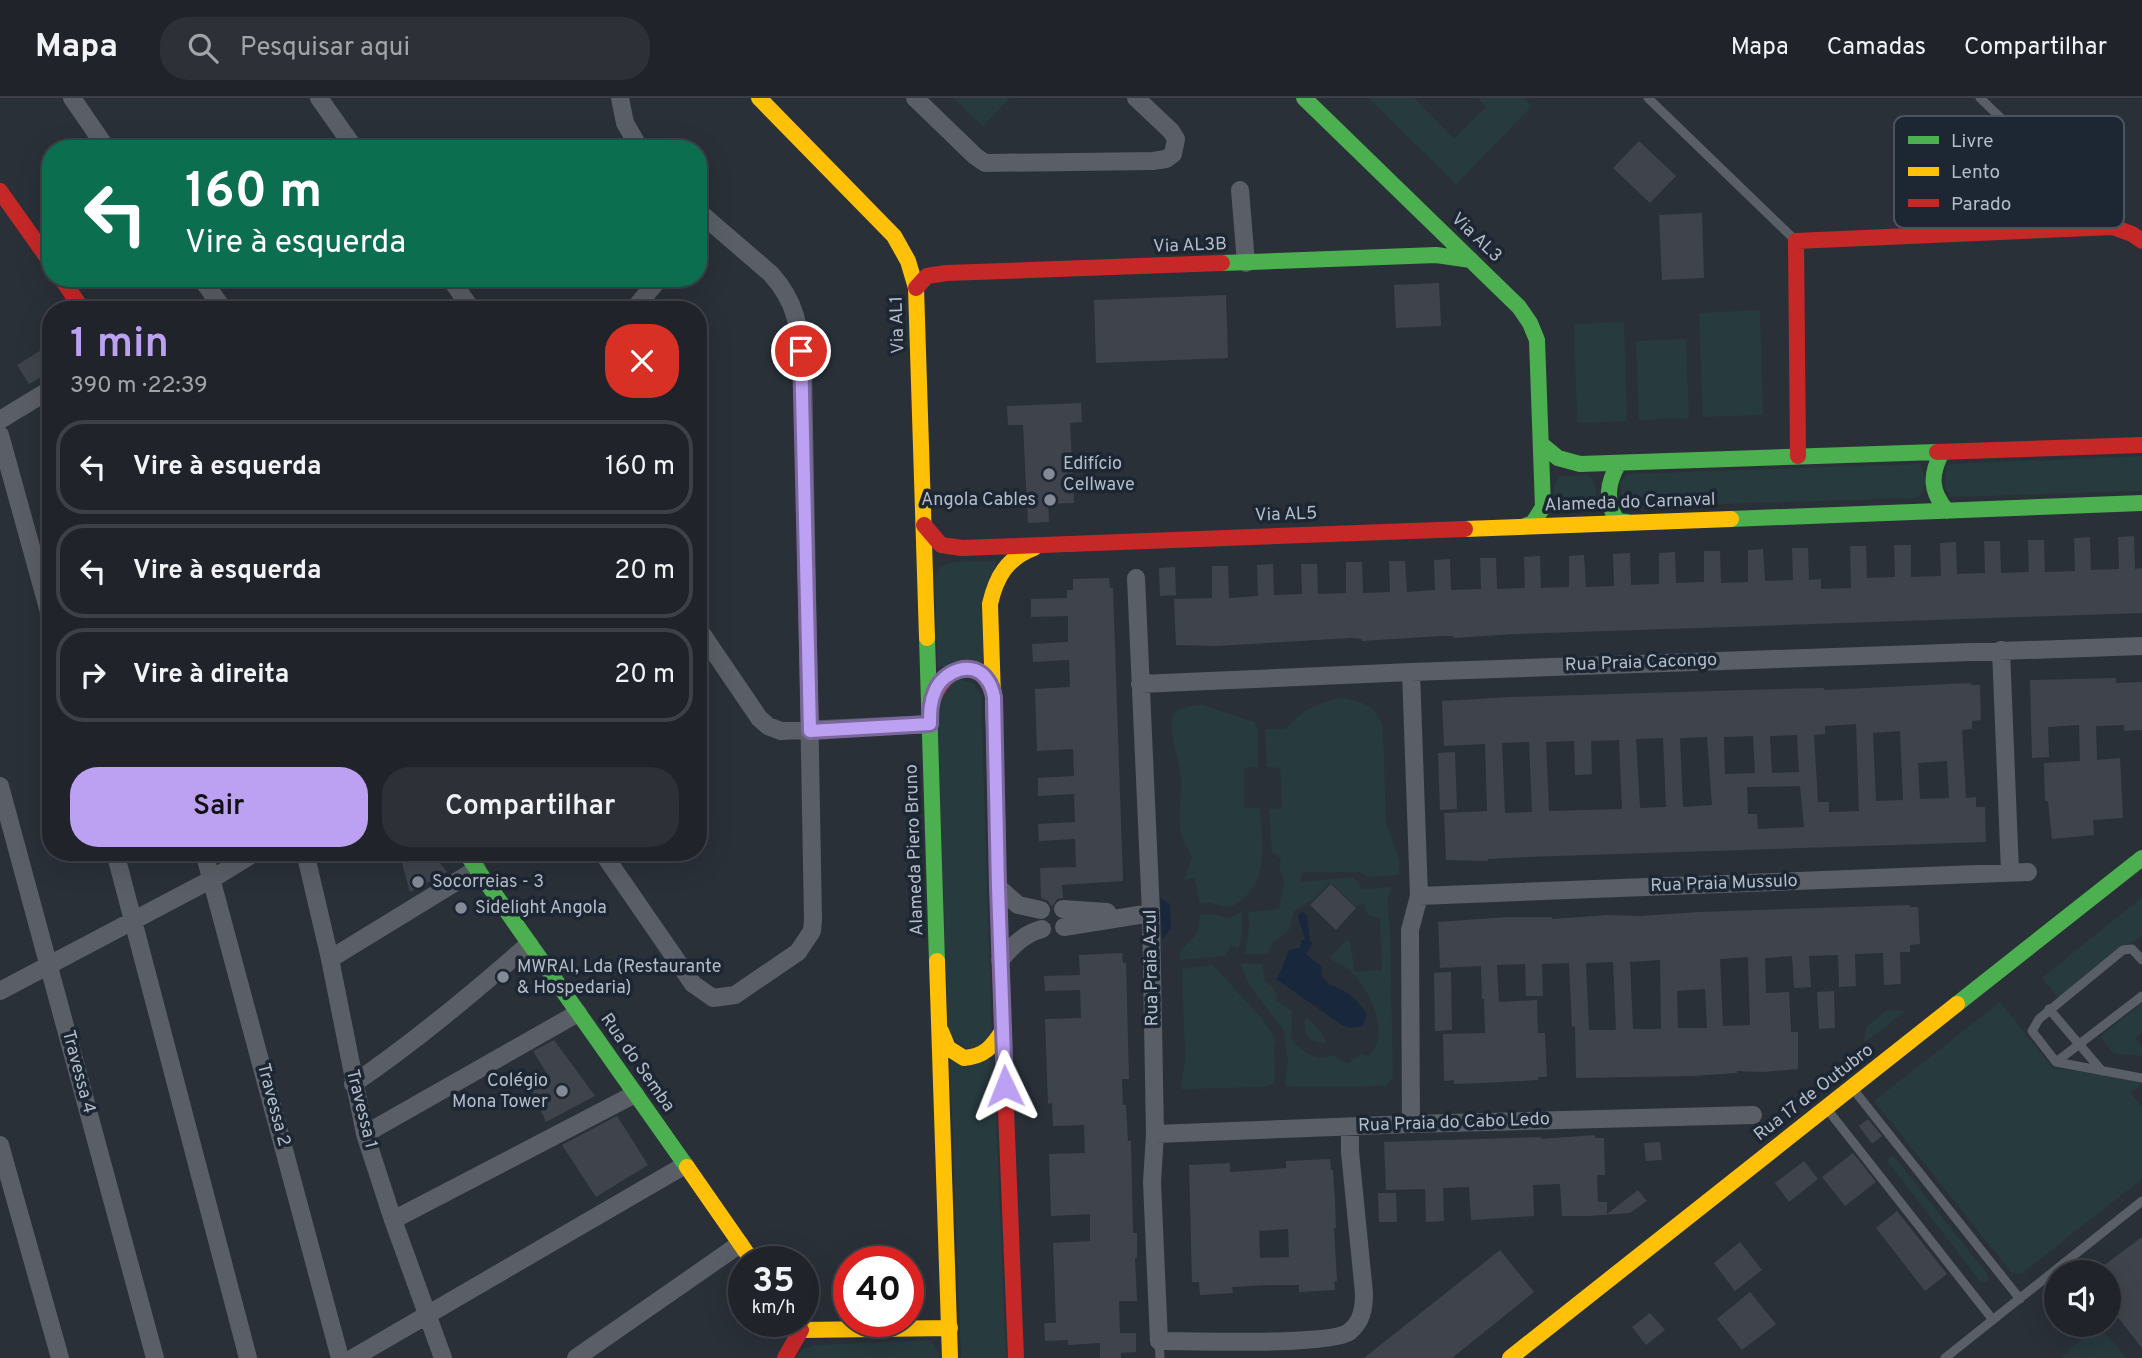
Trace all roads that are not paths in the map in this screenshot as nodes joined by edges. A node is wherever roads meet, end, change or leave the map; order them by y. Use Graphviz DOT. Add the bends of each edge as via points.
graph roads {
  1 [pos="72,98"];
  2 [pos="319,98"];
  3 [pos="620,98"];
  4 [pos="760,98"];
  5 [pos="915,98"];
  6 [pos="1136,98"];
  7 [pos="1304,98"];
  8 [pos="1648,98"];
  9 [pos="1980,98"];
  10 [pos="1999,116"];
  11 [pos="101,140"];
  12 [pos="349,140"];
  13 [pos="634,140"];
  14 [pos="1240,190"];
  15 [pos="1,194"];
  16 [pos="707,224"];
  17 [pos="2090,228"];
  18 [pos="2116,228"];
  19 [pos="1796,241"];
  20 [pos="2142,242"];
  21 [pos="42,251"];
  22 [pos="1471,260"];
  23 [pos="1246,263"];
  24 [pos="652,287"];
  25 [pos="916,288"];
  26 [pos="641,301"];
  27 [pos="42,394"];
  28 [pos="0,420"];
  29 [pos="0,435"];
  30 [pos="1541,444"];
  31 [pos="2142,445"];
  32 [pos="1942,452"];
  33 [pos="1798,456"];
  34 [pos="1619,463"];
  35 [pos="2142,503"];
  36 [pos="1947,510"];
  37 [pos="1627,522"];
  38 [pos="924,525"];
  39 [pos="1525,526"];
  40 [pos="1049,544"];
  41 [pos="1136,578"];
  42 [pos="42,587"];
  43 [pos="707,641"];
  44 [pos="2142,646"];
  45 [pos="2001,650"];
  46 [pos="1411,672"];
  47 [pos="1140,684"];
  48 [pos="994,697"];
  49 [pos="930,715"];
  50 [pos="810,731"];
  51 [pos="0,786"];
  52 [pos="2142,858"];
  53 [pos="117,861"];
  54 [pos="207,861"];
  55 [pos="241,861"];
  56 [pos="307,861"];
  57 [pos="471,861"];
  58 [pos="608,861"];
  59 [pos="477,869"];
  60 [pos="212,879"];
  61 [pos="998,887"];
  62 [pos="1419,896"];
  63 [pos="1041,910"];
  64 [pos="1151,912"];
  65 [pos="1063,918"];
  66 [pos="134,921"];
  67 [pos="1042,929"];
  68 [pos="529,944"];
  69 [pos="330,959"];
  70 [pos="1000,960"];
  71 [pos="2142,960"];
  72 [pos="48,964"];
  73 [pos="0,991"];
  74 [pos="2142,996"];
  75 [pos="2049,1009"];
  76 [pos="578,1013"];
  77 [pos="1003,1030"];
  78 [pos="941,1031"];
  79 [pos="2079,1046"];
  80 [pos="2056,1062"];
  81 [pos="2102,1071"];
  82 [pos="2142,1078"];
  83 [pos="354,1084"];
  84 [pos="1852,1088"];
  85 [pos="635,1094"];
  86 [pos="1826,1108"];
  87 [pos="1753,1115"];
  88 [pos="1411,1124"];
  89 [pos="1350,1127"];
  90 [pos="365,1134"];
  91 [pos="1155,1135"];
  92 [pos="0,1145"];
  93 [pos="685,1166"];
  94 [pos="2142,1201"];
  95 [pos="393,1220"];
  96 [pos="740,1244"];
  97 [pos="2020,1299"];
  98 [pos="427,1315"];
  99 [pos="1993,1320"];
  100 [pos="819,1326"];
  101 [pos="950,1328"];
  102 [pos="794,1337"];
  103 [pos="1159,1350"];
  104 [pos="60,1358"];
  105 [pos="155,1358"];
  106 [pos="248,1358"];
  107 [pos="340,1358"];
  108 [pos="353,1358"];
  109 [pos="443,1358"];
  110 [pos="576,1358"];
  111 [pos="785,1358"];
  112 [pos="950,1358"];
  113 [pos="1016,1358"];
  114 [pos="1510,1358"];
  115 [pos="1945,1358"];
  1 -- 11 [label="street"];
  2 -- 12 [label="street"];
  3 -- 13 [label="street"];
  4 -- 25 [label="street, Via AL1" via="886,227 908,261"];
  5 -- 6 [label="street" via="985,163 1166,159 1173,153 1176,139"];
  7 -- 22 [label="street, Via AL3"];
  8 -- 19 [label="lane"];
  9 -- 10 [label="lane"];
  14 -- 23 [label="street"];
  15 -- 21 [label="street"];
  16 -- 50 [label="street" via="781,285 794,306 799,330"];
  17 -- 19 [label="street"];
  18 -- 20 [label="street"];
  19 -- 33 [label="street"];
  22 -- 23 [label="street, Via AL3B" via="1436,256"];
  22 -- 30 [label="street, Via AL3" via="1518,307 1538,340"];
  23 -- 25 [label="street, Via AL3B" via="946,273 927,276"];
  24 -- 26 [label="street"];
  25 -- 38 [label="street, Via AL1"];
  27 -- 28 [label="street"];
  29 -- 42 [label="street"];
  30 -- 34 [label="street" via="1562,462"];
  30 -- 39 [label="street, Alameda do Carnaval" via="1543,508 1533,523"];
  31 -- 32 [label="street"];
  32 -- 33 [label="street"];
  32 -- 36 [label="street" via="1932,475 1933,489"];
  33 -- 34 [label="street"];
  34 -- 37 [label="street" via="1610,476 1609,510 1617,521"];
  35 -- 36 [label="street, Alameda do Carnaval"];
  36 -- 37 [label="street, Alameda do Carnaval"];
  37 -- 39 [label="street, Alameda do Carnaval"];
  38 -- 40 [label="street" via="948,548"];
  38 -- 49 [label="street, Alameda Piero Bruno"];
  39 -- 40 [label="street, Via AL5"];
  40 -- 48 [label="street" via="1021,552 1003,566 992,591"];
  41 -- 47 [label="street, Rua Praia Azul"];
  43 -- 50 [label="street" via="759,718 780,731"];
  44 -- 45 [label="street, Rua Praia Cacongo"];
  45 -- 46 [label="street, Rua Praia Cacongo"];
  45 -- 62 [label="street, Rua Praia Mussulo" via="2019,872"];
  46 -- 47 [label="street, Rua Praia Cacongo"];
  46 -- 62 [label="street"];
  47 -- 64 [label="street, Rua Praia Azul"];
  48 -- 49 [label="street" via="988,680 976,670 961,668 945,676 935,689"];
  48 -- 61 [label="street"];
  49 -- 50 [label="street"];
  49 -- 78 [label="street, Alameda Piero Bruno"];
  50 -- 58 [label="street" via="812,931 798,952 734,995 713,998 693,984"];
  51 -- 72 [label="street, Travessa 4"];
  52 -- 84 [label="street, Rua 17 de Outubro"];
  53 -- 66 [label="street"];
  54 -- 60 [label="street, Travessa 2"];
  55 -- 60 [label="street"];
  56 -- 69 [label="street, Travessa 1"];
  57 -- 59 [label="street, Rua do Semba"];
  59 -- 68 [label="street, Rua do Semba"];
  59 -- 69 [label="street"];
  60 -- 66 [label="street"];
  60 -- 107 [label="street, Travessa 2"];
  61 -- 63 [label="street" via="1018,905"];
  61 -- 70 [label="street"];
  62 -- 88 [label="street" via="1410,930"];
  64 -- 65 [label="street"];
  64 -- 91 [label="street, Rua Praia Azul"];
  66 -- 72 [label="street"];
  66 -- 106 [label="street"];
  67 -- 70 [label="street" via="1021,938"];
  68 -- 76 [label="street, Rua do Semba"];
  68 -- 83 [label="street" via="429,1030"];
  69 -- 83 [label="street, Travessa 1"];
  70 -- 77 [label="street"];
  71 -- 75 [label="lane" via="2132,949 2123,950"];
  72 -- 73 [label="street"];
  72 -- 105 [label="street, Travessa 4"];
  74 -- 79 [label="lane"];
  75 -- 79 [label="lane"];
  75 -- 80 [label="lane" via="2032,1031"];
  76 -- 85 [label="street, Rua do Semba"];
  76 -- 90 [label="street"];
  77 -- 78 [label="street" via="982,1056 964,1058 948,1048"];
  77 -- 113 [label="street"];
  78 -- 101 [label="street, Alameda Piero Bruno"];
  79 -- 80 [label="lane"];
  79 -- 81 [label="lane"];
  80 -- 81 [label="lane"];
  81 -- 82 [label="lane"];
  83 -- 90 [label="street, Travessa 1"];
  84 -- 86 [label="street, Rua 17 de Outubro"];
  84 -- 97 [label="lane"];
  85 -- 93 [label="street, Rua do Semba"];
  85 -- 95 [label="street"];
  86 -- 99 [label="lane"];
  86 -- 114 [label="street, Rua 17 de Outubro"];
  87 -- 88 [label="street, Rua Praia do Cabo Ledo"];
  88 -- 89 [label="street, Rua Praia do Cabo Ledo"];
  89 -- 91 [label="street, Rua Praia do Cabo Ledo"];
  89 -- 103 [label="street" via="1364,1293 1358,1322 1348,1332 1318,1340"];
  90 -- 95 [label="street, Travessa 1"];
  91 -- 103 [label="street, Rua Praia Azul" via="1152,1182"];
  92 -- 104 [label="street"];
  93 -- 96 [label="street, Rua do Semba"];
  93 -- 98 [label="street"];
  94 -- 97 [label="lane"];
  95 -- 98 [label="street, Travessa 1"];
  96 -- 110 [label="street"];
  97 -- 99 [label="lane"];
  98 -- 108 [label="street"];
  98 -- 109 [label="street, Travessa 1"];
  99 -- 115 [label="lane"];
  100 -- 101 [label="street"];
  101 -- 112 [label="street, Alameda Piero Bruno"];
  102 -- 111 [label="street"];
}
